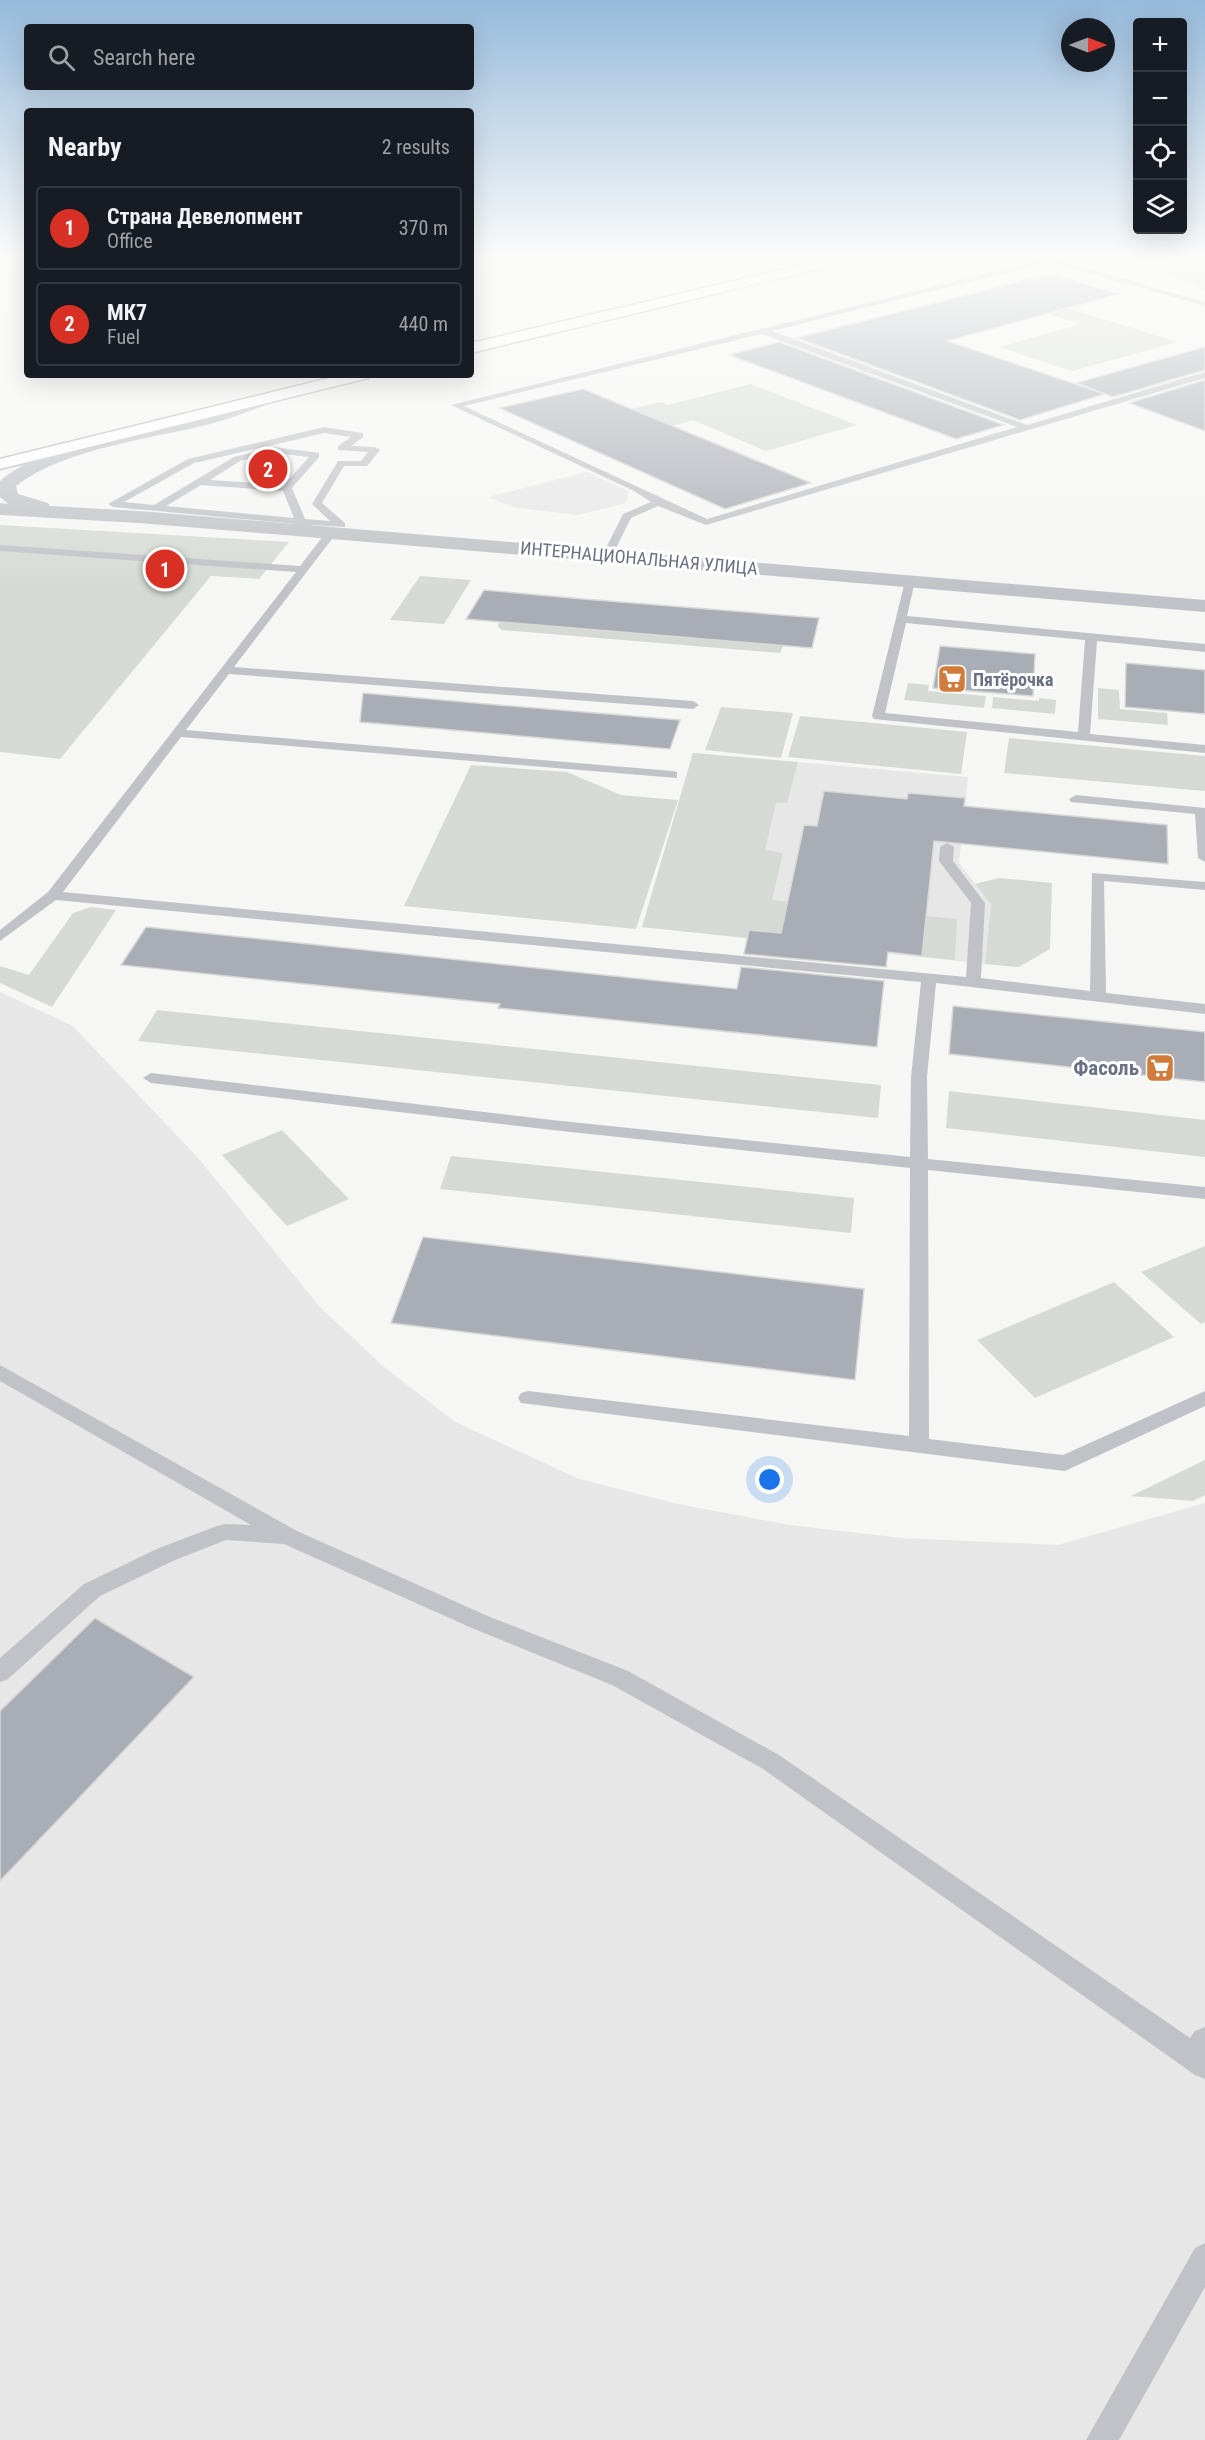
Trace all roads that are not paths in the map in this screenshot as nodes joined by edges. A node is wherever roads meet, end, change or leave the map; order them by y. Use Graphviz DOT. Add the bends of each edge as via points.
graph roads {
  1 [pos="610,368"];
  2 [pos="864,368"];
  3 [pos="1205,375"];
  4 [pos="292,378"];
  5 [pos="350,378"];
  6 [pos="270,398"];
  7 [pos="1025,427"];
  8 [pos="0,449"];
  9 [pos="0,464"];
  10 [pos="200,482"];
  11 [pos="287,488"];
  12 [pos="658,502"];
  13 [pos="0,509"];
  14 [pos="73,512"];
  15 [pos="147,513"];
  16 [pos="315,528"];
  17 [pos="0,548"];
  18 [pos="607,556"];
  19 [pos="301,569"];
  20 [pos="910,581"];
  21 [pos="1205,606"];
  22 [pos="902,619"];
  23 [pos="1091,637"];
  24 [pos="1205,648"];
  25 [pos="224,670"];
  26 [pos="693,705"];
  27 [pos="175,733"];
  28 [pos="1083,736"];
  29 [pos="1205,749"];
  30 [pos="672,775"];
  31 [pos="1076,799"];
  32 [pos="947,847"];
  33 [pos="1205,858"];
  34 [pos="1205,886"];
  35 [pos="53,896"];
  36 [pos="0,937"];
  37 [pos="929,978"];
  38 [pos="973,982"];
  39 [pos="1098,997"];
  40 [pos="1205,1009"];
  41 [pos="151,1078"];
  42 [pos="918,1164"];
  43 [pos="1205,1193"];
  44 [pos="0,1372"];
  45 [pos="528,1398"];
  46 [pos="1205,1398"];
  47 [pos="919,1445"];
  48 [pos="289,1537"];
  49 [pos="0,1672"];
  50 [pos="1201,2054"];
  51 [pos="1205,2259"];
  52 [pos="1102,2440"];
  1 -- 12 [label="lane" via="455,405 638,489"];
  2 -- 7 [label="lane"];
  3 -- 7 [label="lane"];
  4 -- 8 [label="highway"];
  5 -- 6 [label="highway"];
  6 -- 9 [label="highway"];
  6 -- 14 [label="street" via="237,411 64,456 25,470 7,484 9,497 18,502"];
  7 -- 12 [label="lane" via="706,522"];
  10 -- 11 [label="lane"];
  10 -- 11 [label="lane" via="237,459 274,450 316,455"];
  10 -- 15 [label="lane"];
  11 -- 16 [label="lane"];
  12 -- 18 [label="lane" via="627,516"];
  13 -- 14 [label="street"];
  14 -- 15 [label="street, ИНТЕРНАЦИОНАЛЬНАЯ УЛИЦА"];
  15 -- 16 [label="street, ИНТЕРНАЦИОНАЛЬНАЯ УЛИЦА"];
  15 -- 16 [label="lane" via="112,504 191,461 324,430 360,435 340,448 375,450 364,464 341,463 317,504 341,525"];
  16 -- 18 [label="street, ИНТЕРНАЦИОНАЛЬНАЯ УЛИЦА"];
  16 -- 19 [label="lane"];
  17 -- 19 [label="lane"];
  18 -- 20 [label="street, ИНТЕРНАЦИОНАЛЬНАЯ УЛИЦА"];
  19 -- 25 [label="lane"];
  20 -- 21 [label="street, ИНТЕРНАЦИОНАЛЬНАЯ УЛИЦА"];
  20 -- 22 [label="lane"];
  22 -- 23 [label="lane"];
  22 -- 28 [label="lane" via="878,716"];
  23 -- 24 [label="lane"];
  23 -- 28 [label="lane"];
  25 -- 26 [label="lane"];
  25 -- 27 [label="lane"];
  27 -- 30 [label="lane"];
  27 -- 35 [label="lane"];
  28 -- 29 [label="lane"];
  31 -- 33 [label="lane" via="1201,811"];
  32 -- 38 [label="lane" via="946,861 978,903"];
  34 -- 39 [label="lane" via="1097,876"];
  35 -- 36 [label="lane"];
  35 -- 37 [label="lane"];
  37 -- 38 [label="lane"];
  37 -- 42 [label="lane" via="919,1077"];
  38 -- 39 [label="lane"];
  39 -- 40 [label="lane"];
  41 -- 42 [label="lane"];
  42 -- 43 [label="lane"];
  42 -- 47 [label="lane"];
  44 -- 48 [label="lane"];
  45 -- 47 [label="lane"];
  46 -- 47 [label="lane" via="1065,1463"];
  48 -- 49 [label="lane" via="225,1532 167,1554 92,1590"];
  48 -- 50 [label="lane" via="482,1623 620,1678 761,1756"];
  51 -- 52 [label="lane"];
}
